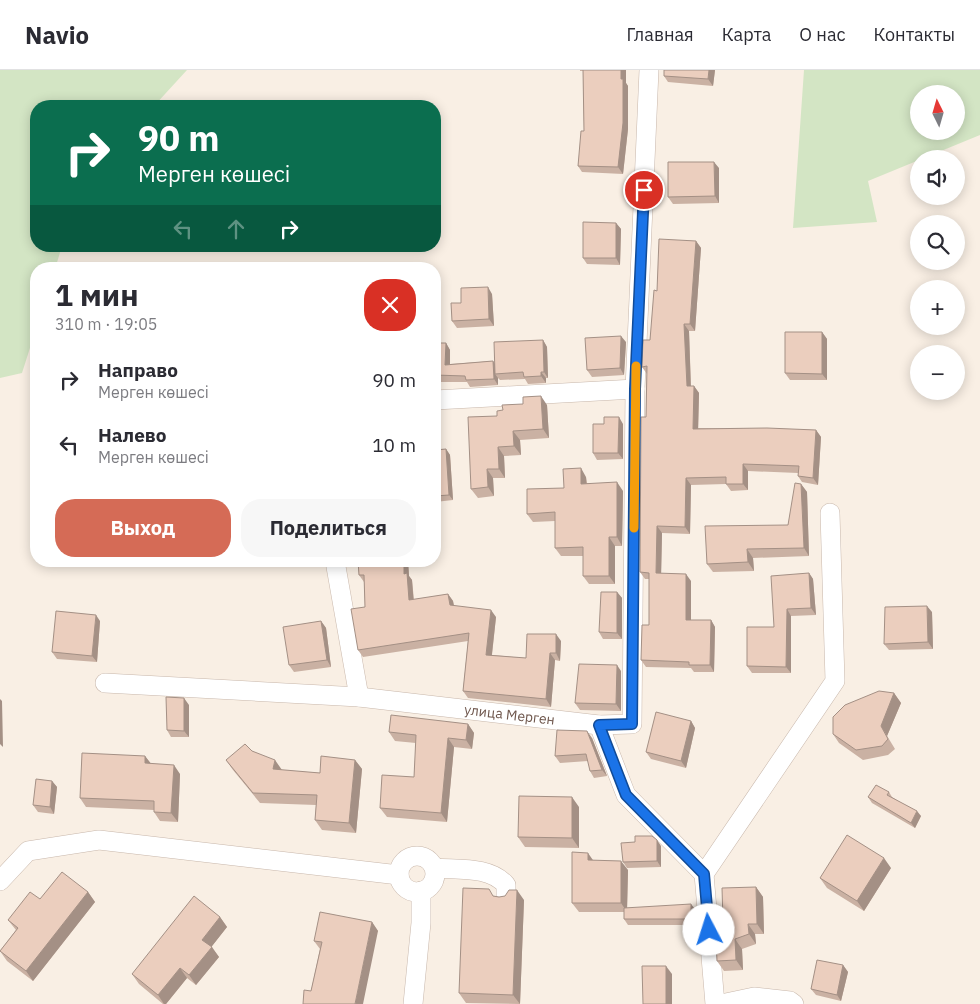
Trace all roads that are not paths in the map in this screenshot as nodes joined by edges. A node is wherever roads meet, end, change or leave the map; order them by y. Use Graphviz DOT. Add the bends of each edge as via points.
graph roads {
  1 [pos="649,70"];
  2 [pos="635,389"];
  3 [pos="441,400"];
  4 [pos="830,514"];
  5 [pos="336,567"];
  6 [pos="105,683"];
  7 [pos="359,697"];
  8 [pos="599,725"];
  9 [pos="435,868"];
  10 [pos="704,874"];
  11 [pos="399,875"];
  12 [pos="0,881"];
  13 [pos="421,891"];
  14 [pos="506,896"];
  15 [pos="414,1004"];
  16 [pos="715,1004"];
  17 [pos="721,1004"];
  18 [pos="794,1004"];
  1 -- 2 [label="street"];
  2 -- 3 [label="street"];
  2 -- 8 [label="street, улица Мерген" via="632,724"];
  4 -- 10 [label="street" via="835,681"];
  5 -- 7 [label="street"];
  6 -- 7 [label="street, улица Мерген"];
  7 -- 8 [label="street, улица Мерген"];
  8 -- 10 [label="street" via="626,795"];
  9 -- 11 [label="street" via="428,859 418,856 408,858 401,865"];
  9 -- 13 [label="street" via="435,878"];
  9 -- 14 [label="street" via="497,875 506,885"];
  10 -- 16 [label="street"];
  11 -- 12 [label="street" via="99,840 28,851"];
  11 -- 13 [label="street" via="411,890"];
  13 -- 15 [label="street" via="422,923"];
  17 -- 18 [label="street" via="754,997"];
}
